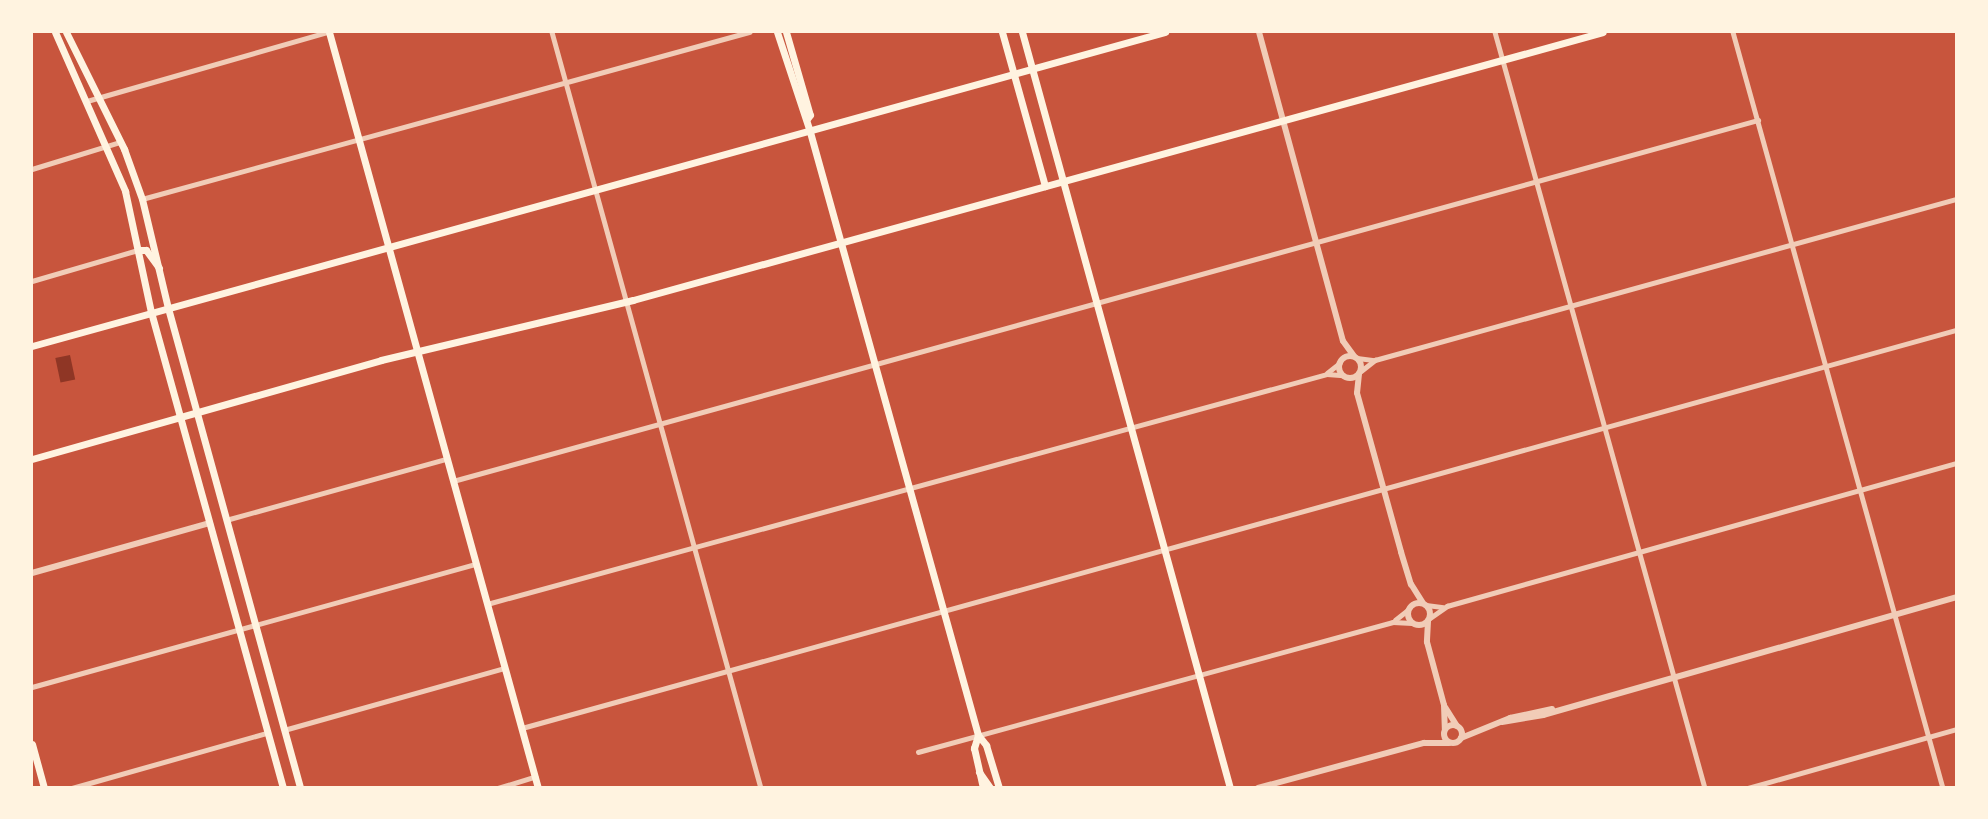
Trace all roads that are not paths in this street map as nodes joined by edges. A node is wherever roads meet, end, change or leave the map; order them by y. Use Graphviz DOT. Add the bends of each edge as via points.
graph roads {
  1 [pos="55,32"];
  2 [pos="66,32"];
  3 [pos="330,32"];
  4 [pos="552,32"];
  5 [pos="749,32"];
  6 [pos="777,32"];
  7 [pos="786,32"];
  8 [pos="1002,32"];
  9 [pos="1022,32"];
  10 [pos="1165,32"];
  11 [pos="1259,32"];
  12 [pos="1495,32"];
  13 [pos="1602,32"];
  14 [pos="1733,32"];
  15 [pos="1503,59"];
  16 [pos="1032,69"];
  17 [pos="1014,74"];
  18 [pos="566,82"];
  19 [pos="97,97"];
  20 [pos="87,101"];
  21 [pos="807,119"];
  22 [pos="1758,120"];
  23 [pos="1282,121"];
  24 [pos="810,132"];
  25 [pos="359,139"];
  26 [pos="120,142"];
  27 [pos="108,147"];
  28 [pos="32,169"];
  29 [pos="1062,181"];
  30 [pos="1537,182"];
  31 [pos="1045,186"];
  32 [pos="123,187"];
  33 [pos="596,191"];
  34 [pos="142,199"];
  35 [pos="1956,200"];
  36 [pos="841,242"];
  37 [pos="1316,243"];
  38 [pos="1792,245"];
  39 [pos="389,248"];
  40 [pos="139,250"];
  41 [pos="159,268"];
  42 [pos="32,281"];
  43 [pos="627,302"];
  44 [pos="1096,303"];
  45 [pos="1572,306"];
  46 [pos="168,308"];
  47 [pos="151,312"];
  48 [pos="1956,331"];
  49 [pos="1343,341"];
  50 [pos="32,345"];
  51 [pos="418,355"];
  52 [pos="1356,357"];
  53 [pos="1375,360"];
  54 [pos="1341,361"];
  55 [pos="874,365"];
  56 [pos="1826,367"];
  57 [pos="1360,372"];
  58 [pos="1327,374"];
  59 [pos="1345,376"];
  60 [pos="1357,393"];
  61 [pos="196,414"];
  62 [pos="181,418"];
  63 [pos="660,424"];
  64 [pos="1130,427"];
  65 [pos="1606,428"];
  66 [pos="447,458"];
  67 [pos="32,459"];
  68 [pos="1956,463"];
  69 [pos="453,481"];
  70 [pos="909,488"];
  71 [pos="1384,489"];
  72 [pos="1860,489"];
  73 [pos="226,520"];
  74 [pos="210,523"];
  75 [pos="695,547"];
  76 [pos="1165,550"];
  77 [pos="1640,550"];
  78 [pos="476,564"];
  79 [pos="32,573"];
  80 [pos="1411,584"];
  81 [pos="1956,597"];
  82 [pos="488,604"];
  83 [pos="1425,604"];
  84 [pos="1447,606"];
  85 [pos="1409,608"];
  86 [pos="943,611"];
  87 [pos="1895,614"];
  88 [pos="1429,620"];
  89 [pos="1393,622"];
  90 [pos="1414,624"];
  91 [pos="255,625"];
  92 [pos="239,629"];
  93 [pos="1427,642"];
  94 [pos="505,668"];
  95 [pos="729,671"];
  96 [pos="1198,673"];
  97 [pos="1675,676"];
  98 [pos="32,687"];
  99 [pos="1444,705"];
  100 [pos="1458,727"];
  101 [pos="522,728"];
  102 [pos="1481,728"];
  103 [pos="1956,729"];
  104 [pos="284,730"];
  105 [pos="1445,730"];
  106 [pos="268,733"];
  107 [pos="978,735"];
  108 [pos="1929,737"];
  109 [pos="1461,738"];
  110 [pos="1424,743"];
  111 [pos="1449,743"];
  112 [pos="32,744"];
  113 [pos="918,752"];
  114 [pos="979,772"];
  115 [pos="536,777"];
  116 [pos="44,788"];
  117 [pos="72,788"];
  118 [pos="283,788"];
  119 [pos="300,788"];
  120 [pos="498,788"];
  121 [pos="538,788"];
  122 [pos="761,788"];
  123 [pos="983,788"];
  124 [pos="990,788"];
  125 [pos="999,788"];
  126 [pos="1230,788"];
  127 [pos="1258,788"];
  128 [pos="1705,788"];
  129 [pos="1748,788"];
  130 [pos="1943,788"];
  1 -- 20 [label="main road"];
  2 -- 19 [label="main road"];
  3 -- 19 [label="street"];
  3 -- 25 [label="main road"];
  4 -- 18 [label="street"];
  5 -- 18 [label="street"];
  6 -- 21 [label="main road"];
  7 -- 21 [label="main road" via="810,115"];
  8 -- 17 [label="main road"];
  9 -- 16 [label="main road"];
  10 -- 16 [label="main road"];
  11 -- 23 [label="street"];
  12 -- 15 [label="street"];
  13 -- 15 [label="main road"];
  14 -- 22 [label="street"];
  15 -- 23 [label="main road"];
  15 -- 30 [label="street"];
  16 -- 17 [label="main road"];
  16 -- 29 [label="main road"];
  17 -- 24 [label="main road"];
  17 -- 31 [label="main road"];
  18 -- 25 [label="street"];
  18 -- 33 [label="street"];
  19 -- 20 [label="street"];
  19 -- 26 [label="main road"];
  20 -- 27 [label="main road"];
  21 -- 24 [label="main road"];
  22 -- 30 [label="street"];
  22 -- 38 [label="street"];
  23 -- 29 [label="main road"];
  23 -- 37 [label="street"];
  24 -- 33 [label="main road"];
  24 -- 36 [label="main road"];
  25 -- 34 [label="street"];
  25 -- 39 [label="main road"];
  26 -- 27 [label="street"];
  26 -- 34 [label="main road"];
  27 -- 28 [label="street"];
  27 -- 32 [label="main road"];
  29 -- 31 [label="main road"];
  29 -- 44 [label="main road"];
  30 -- 37 [label="street"];
  30 -- 45 [label="street"];
  31 -- 36 [label="main road"];
  32 -- 34 [label="main road" via="135,199"];
  32 -- 40 [label="main road"];
  33 -- 39 [label="main road"];
  33 -- 43 [label="street"];
  34 -- 41 [label="main road"];
  35 -- 38 [label="street"];
  36 -- 43 [label="main road"];
  36 -- 55 [label="main road"];
  37 -- 44 [label="street"];
  37 -- 49 [label="street"];
  38 -- 45 [label="street"];
  38 -- 56 [label="street"];
  39 -- 46 [label="main road"];
  39 -- 51 [label="main road"];
  40 -- 41 [label="main road" via="146,250"];
  40 -- 42 [label="street"];
  40 -- 47 [label="main road"];
  41 -- 46 [label="main road"];
  43 -- 51 [label="main road"];
  43 -- 63 [label="street"];
  44 -- 55 [label="street"];
  44 -- 64 [label="main road"];
  45 -- 53 [label="street"];
  45 -- 65 [label="street"];
  46 -- 47 [label="main road"];
  46 -- 61 [label="main road"];
  47 -- 50 [label="main road"];
  47 -- 62 [label="main road"];
  48 -- 56 [label="street"];
  49 -- 52 [label="street"];
  49 -- 54 [label="street"];
  51 -- 61 [label="main road" via="382,360"];
  51 -- 66 [label="main road"];
  52 -- 53 [label="street"];
  52 -- 54 [label="street"];
  52 -- 57 [label="street"];
  53 -- 57 [label="street"];
  54 -- 58 [label="street"];
  54 -- 59 [label="street"];
  55 -- 63 [label="street"];
  55 -- 70 [label="main road"];
  56 -- 65 [label="street"];
  56 -- 72 [label="street"];
  57 -- 59 [label="street"];
  57 -- 60 [label="street"];
  58 -- 59 [label="street"];
  58 -- 64 [label="street"];
  59 -- 60 [label="street"];
  60 -- 71 [label="street"];
  61 -- 62 [label="main road"];
  61 -- 73 [label="main road"];
  62 -- 67 [label="main road"];
  62 -- 74 [label="main road"];
  63 -- 69 [label="street"];
  63 -- 75 [label="street"];
  64 -- 70 [label="street"];
  64 -- 76 [label="main road"];
  65 -- 71 [label="street"];
  65 -- 77 [label="street"];
  66 -- 69 [label="main road"];
  66 -- 73 [label="street"];
  68 -- 72 [label="street"];
  69 -- 78 [label="main road"];
  70 -- 75 [label="street"];
  70 -- 86 [label="main road"];
  71 -- 76 [label="street"];
  71 -- 80 [label="street"];
  72 -- 77 [label="street"];
  72 -- 87 [label="street"];
  73 -- 91 [label="main road"];
  74 -- 79 [label="street"];
  74 -- 92 [label="main road"];
  75 -- 82 [label="street"];
  75 -- 95 [label="street"];
  76 -- 86 [label="street"];
  76 -- 96 [label="main road"];
  77 -- 84 [label="street"];
  77 -- 97 [label="street"];
  78 -- 82 [label="main road"];
  78 -- 91 [label="street"];
  80 -- 83 [label="street"];
  80 -- 85 [label="street"];
  81 -- 87 [label="street"];
  82 -- 94 [label="main road"];
  83 -- 84 [label="street"];
  83 -- 85 [label="street"];
  83 -- 88 [label="street"];
  84 -- 88 [label="street"];
  85 -- 89 [label="street"];
  85 -- 90 [label="street"];
  86 -- 95 [label="street"];
  86 -- 107 [label="main road"];
  87 -- 97 [label="street"];
  87 -- 108 [label="street"];
  88 -- 90 [label="street"];
  88 -- 93 [label="street"];
  89 -- 90 [label="street"];
  89 -- 96 [label="street"];
  90 -- 93 [label="street"];
  91 -- 92 [label="street"];
  91 -- 104 [label="main road"];
  92 -- 98 [label="street"];
  92 -- 106 [label="main road"];
  93 -- 99 [label="street"];
  94 -- 101 [label="main road"];
  94 -- 104 [label="street"];
  95 -- 101 [label="street"];
  95 -- 122 [label="street"];
  96 -- 107 [label="street"];
  96 -- 126 [label="main road"];
  97 -- 102 [label="street"];
  97 -- 128 [label="street"];
  99 -- 100 [label="street"];
  99 -- 105 [label="street"];
  100 -- 102 [label="street"];
  100 -- 105 [label="street"];
  100 -- 109 [label="street"];
  101 -- 115 [label="main road"];
  102 -- 109 [label="street"];
  103 -- 108 [label="street"];
  104 -- 119 [label="main road"];
  105 -- 110 [label="street"];
  105 -- 111 [label="street"];
  106 -- 117 [label="street"];
  106 -- 118 [label="main road"];
  107 -- 113 [label="street"];
  107 -- 114 [label="main road" via="974,748"];
  107 -- 125 [label="main road" via="986,745"];
  108 -- 129 [label="street"];
  108 -- 130 [label="street"];
  109 -- 111 [label="street"];
  110 -- 111 [label="street"];
  110 -- 127 [label="street"];
  112 -- 116 [label="main road"];
  114 -- 123 [label="main road"];
  114 -- 124 [label="main road"];
  115 -- 120 [label="street"];
  115 -- 121 [label="main road"];
}
